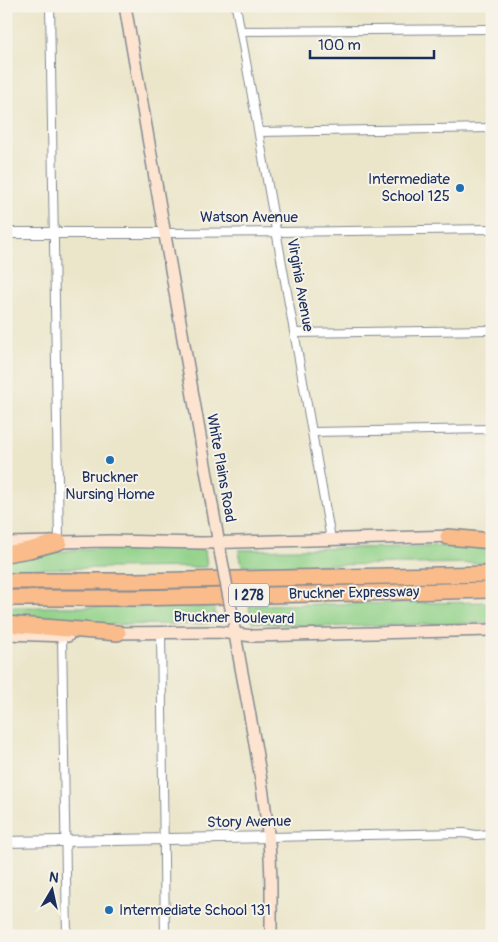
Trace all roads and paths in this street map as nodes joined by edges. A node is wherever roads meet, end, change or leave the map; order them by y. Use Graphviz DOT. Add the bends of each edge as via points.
graph roads {
  1 [pos="50,6"];
  2 [pos="125,6"];
  3 [pos="236,6"];
  4 [pos="492,29"];
  5 [pos="241,31"];
  6 [pos="492,128"];
  7 [pos="259,132"];
  8 [pos="492,229"];
  9 [pos="54,232"];
  10 [pos="277,232"];
  11 [pos="6,233"];
  12 [pos="165,233"];
  13 [pos="492,330"];
  14 [pos="294,334"];
  15 [pos="492,429"];
  16 [pos="312,432"];
  17 [pos="492,534"];
  18 [pos="448,537"];
  19 [pos="330,539"];
  20 [pos="492,541"];
  21 [pos="60,542"];
  22 [pos="219,542"];
  23 [pos="6,543"];
  24 [pos="6,554"];
  25 [pos="492,574"];
  26 [pos="6,581"];
  27 [pos="492,590"];
  28 [pos="6,598"];
  29 [pos="6,624"];
  30 [pos="492,630"];
  31 [pos="161,632"];
  32 [pos="118,633"];
  33 [pos="6,634"];
  34 [pos="235,634"];
  35 [pos="62,636"];
  36 [pos="492,834"];
  37 [pos="269,837"];
  38 [pos="163,839"];
  39 [pos="65,841"];
  40 [pos="6,842"];
  41 [pos="67,936"];
  42 [pos="165,936"];
  43 [pos="271,936"];
  1 -- 9 [label="street"];
  2 -- 12 [label="main road, White Plains Road"];
  3 -- 5 [label="street, Virginia Avenue"];
  4 -- 5 [label="street"];
  5 -- 7 [label="street, Virginia Avenue"];
  6 -- 7 [label="street"];
  7 -- 10 [label="street, Virginia Avenue"];
  8 -- 10 [label="street, Watson Avenue"];
  9 -- 11 [label="street, Watson Avenue"];
  9 -- 12 [label="street, Watson Avenue"];
  9 -- 21 [label="street"];
  10 -- 12 [label="street, Watson Avenue"];
  10 -- 14 [label="street, Virginia Avenue"];
  12 -- 22 [label="main road, White Plains Road"];
  13 -- 14 [label="street"];
  14 -- 16 [label="street, Virginia Avenue"];
  15 -- 16 [label="street"];
  16 -- 19 [label="street, Virginia Avenue"];
  17 -- 18 [label="main road"];
  18 -- 19 [label="main road"];
  18 -- 20 [label="highway"];
  19 -- 22 [label="main road"];
  21 -- 22 [label="main road"];
  21 -- 23 [label="main road"];
  21 -- 24 [label="highway"];
  22 -- 34 [label="main road, White Plains Road, bridge"];
  25 -- 26 [label="highway, Bruckner Expressway / I 278"];
  27 -- 28 [label="highway, Bruckner Expressway / I 278"];
  29 -- 32 [label="highway"];
  30 -- 34 [label="main road, Bruckner Boulevard"];
  31 -- 32 [label="main road, Bruckner Boulevard"];
  31 -- 34 [label="main road, Bruckner Boulevard"];
  31 -- 38 [label="street"];
  32 -- 35 [label="main road, Bruckner Boulevard"];
  33 -- 35 [label="main road, Bruckner Boulevard"];
  34 -- 37 [label="main road, White Plains Road"];
  35 -- 39 [label="street"];
  36 -- 37 [label="street, Story Avenue"];
  37 -- 38 [label="street, Story Avenue"];
  37 -- 43 [label="main road, White Plains Road"];
  38 -- 39 [label="street, Story Avenue"];
  38 -- 42 [label="street"];
  39 -- 40 [label="street, Story Avenue"];
  39 -- 41 [label="street"];
}
